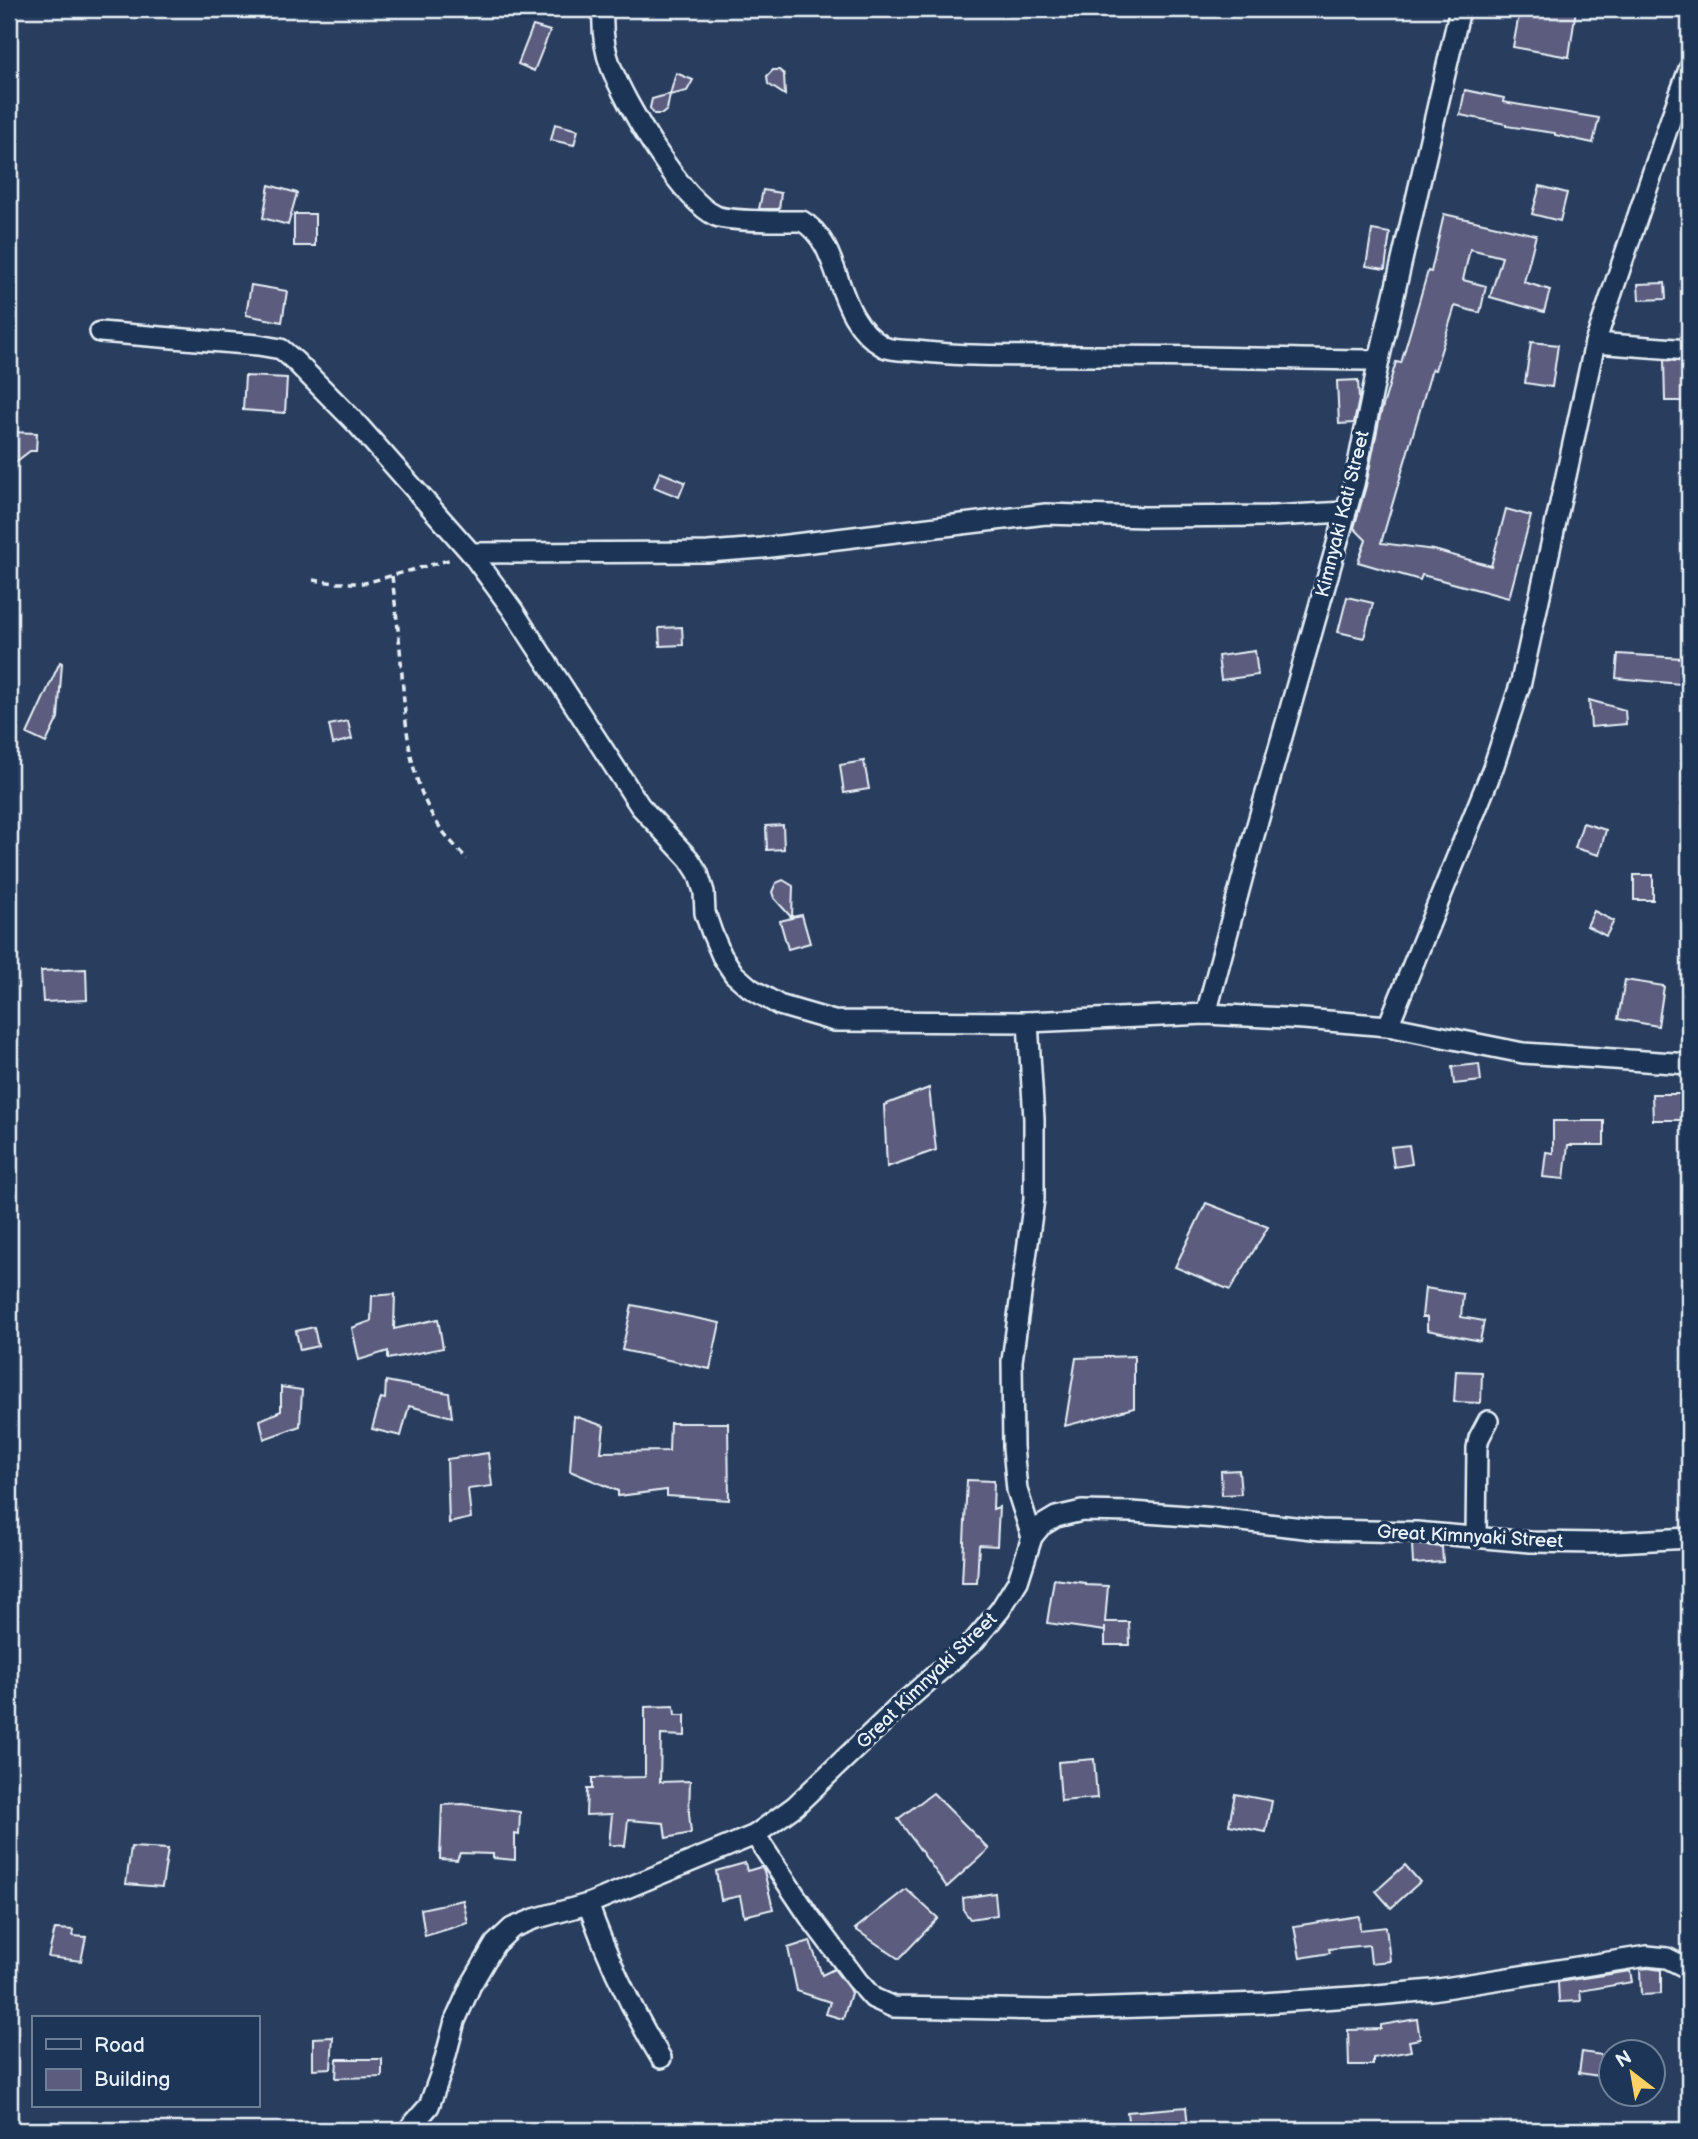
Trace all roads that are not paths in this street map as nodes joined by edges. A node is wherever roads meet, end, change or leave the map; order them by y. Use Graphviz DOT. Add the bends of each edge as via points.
graph roads {
  1 [pos="603,9"];
  2 [pos="1460,9"];
  3 [pos="1689,69"];
  4 [pos="100,332"];
  5 [pos="1595,343"];
  6 [pos="1689,350"];
  7 [pos="1379,360"];
  8 [pos="1345,512"];
  9 [pos="471,553"];
  10 [pos="1206,1014"];
  11 [pos="1028,1022"];
  12 [pos="1388,1026"];
  13 [pos="1689,1063"];
  14 [pos="1488,1421"];
  15 [pos="1476,1537"];
  16 [pos="1032,1538"];
  17 [pos="1689,1538"];
  18 [pos="754,1835"];
  19 [pos="588,1904"];
  20 [pos="1689,1969"];
  21 [pos="661,2058"];
  22 [pos="408,2130"];
  1 -- 7 [label="street" via="611,66 654,147 679,182 717,216 802,221 815,228 846,304 863,331 887,348 956,356"];
  2 -- 7 [label="street, Kimnyaki Kati Street"];
  3 -- 5 [label="street"];
  4 -- 9 [label="street" via="281,349 357,424"];
  5 -- 6 [label="street"];
  5 -- 12 [label="street" via="1521,682 1488,780"];
  7 -- 8 [label="street, Kimnyaki Kati Street"];
  8 -- 9 [label="street" via="1144,517 1046,514 708,552"];
  8 -- 10 [label="street, Kimnyaki Kati Street"];
  9 -- 11 [label="street" via="640,806 698,873 705,913 722,956 750,988 779,1005 834,1021"];
  10 -- 11 [label="street"];
  10 -- 12 [label="street"];
  11 -- 16 [label="street" via="1034,1199 1012,1361 1017,1490"];
  12 -- 13 [label="street" via="1522,1053"];
  14 -- 15 [label="street" via="1477,1448"];
  15 -- 16 [label="street, Great Kimnyaki Street" via="1082,1511 1056,1517"];
  15 -- 17 [label="street, Great Kimnyaki Street" via="1598,1543"];
  16 -- 18 [label="street, Great Kimnyaki Street" via="1017,1581 1000,1611 975,1640 795,1806"];
  18 -- 19 [label="street, Great Kimnyaki Street"];
  18 -- 20 [label="street" via="856,1980 873,1998 893,2007 1048,2010 1263,2003 1432,1990 1647,1956 1667,1958"];
  19 -- 21 [label="street" via="631,2005"];
  19 -- 22 [label="street, Great Kimnyaki Street" via="523,1923 495,1944 455,2021 429,2106"];
}
